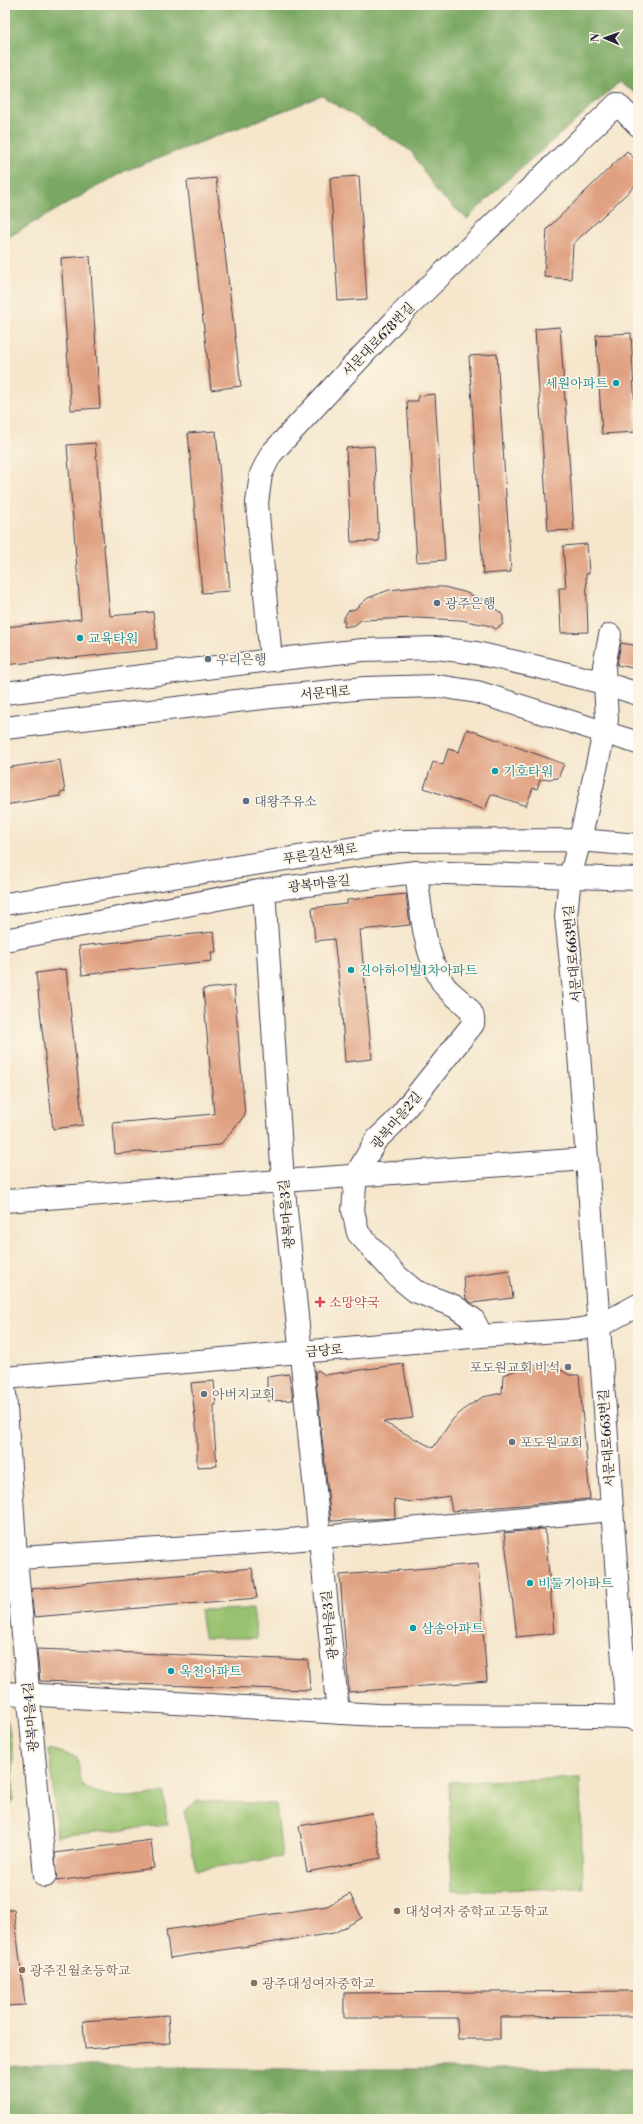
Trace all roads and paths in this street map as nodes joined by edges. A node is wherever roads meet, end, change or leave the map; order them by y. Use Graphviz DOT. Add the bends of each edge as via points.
graph roads {
  1 [pos="638,125"];
  2 [pos="610,635"];
  3 [pos="270,660"];
  4 [pos="604,683"];
  5 [pos="5,693"];
  6 [pos="638,694"];
  7 [pos="5,728"];
  8 [pos="604,732"];
  9 [pos="638,743"];
  10 [pos="580,840"];
  11 [pos="638,845"];
  12 [pos="416,872"];
  13 [pos="570,877"];
  14 [pos="638,879"];
  15 [pos="264,890"];
  16 [pos="5,904"];
  17 [pos="5,940"];
  18 [pos="587,1159"];
  19 [pos="356,1175"];
  20 [pos="283,1181"];
  21 [pos="5,1201"];
  22 [pos="638,1305"];
  23 [pos="599,1326"];
  24 [pos="482,1336"];
  25 [pos="299,1352"];
  26 [pos="5,1378"];
  27 [pos="5,1393"];
  28 [pos="611,1510"];
  29 [pos="320,1537"];
  30 [pos="11,1558"];
  31 [pos="629,1613"];
  32 [pos="5,1693"];
  33 [pos="28,1694"];
  34 [pos="338,1713"];
  35 [pos="632,1719"];
  36 [pos="45,1876"];
  1 -- 3 [label="street, 서문대로678번길" via="617,104 401,314 271,454 261,474 257,512"];
  2 -- 4 [label="street, 서문대로663번길" via="604,666"];
  3 -- 4 [label="street" via="363,650 436,648 476,653"];
  3 -- 5 [label="street"];
  4 -- 6 [label="street"];
  4 -- 8 [label="street, 서문대로663번길" via="607,720"];
  7 -- 8 [label="street, 서문대로" via="271,696 365,688 438,686 476,692"];
  8 -- 9 [label="street, 서문대로"];
  8 -- 10 [label="street, 서문대로663번길"];
  10 -- 11 [label="street, 푸른길산책로"];
  10 -- 13 [label="street, 서문대로663번길"];
  10 -- 16 [label="street, 푸른길산책로" via="398,841"];
  12 -- 13 [label="street, 광복마을길"];
  12 -- 15 [label="street, 광복마을길"];
  12 -- 19 [label="street, 광복마을2길" via="424,931 436,972 450,994 469,1008 474,1018 473,1024 394,1123 376,1140"];
  13 -- 14 [label="street, 광복마을길"];
  13 -- 18 [label="street, 서문대로663번길" via="566,916"];
  15 -- 17 [label="street, 광복마을길"];
  15 -- 20 [label="street, 광복마을3길"];
  18 -- 19 [label="street"];
  18 -- 23 [label="street, 서문대로663번길"];
  19 -- 20 [label="street"];
  19 -- 24 [label="street, 광복마을2길" via="353,1210 358,1233 364,1242 415,1291 454,1306 473,1319"];
  20 -- 21 [label="street"];
  20 -- 25 [label="street, 광복마을3길"];
  22 -- 23 [label="street, 금당로"];
  23 -- 24 [label="street, 금당로"];
  23 -- 28 [label="street, 서문대로663번길"];
  24 -- 25 [label="street, 금당로"];
  25 -- 26 [label="street, 금당로"];
  25 -- 29 [label="street, 광복마을3길"];
  27 -- 30 [label="street, 광복마을4길"];
  28 -- 29 [label="street"];
  28 -- 31 [label="street, 서문대로663번길"];
  29 -- 30 [label="street"];
  29 -- 34 [label="street, 광복마을3길"];
  30 -- 33 [label="street, 광복마을4길"];
  31 -- 35 [label="street, 서문대로663번길"];
  32 -- 33 [label="street"];
  33 -- 34 [label="street"];
  33 -- 36 [label="street, 광복마을4길"];
  34 -- 35 [label="street"];
}
